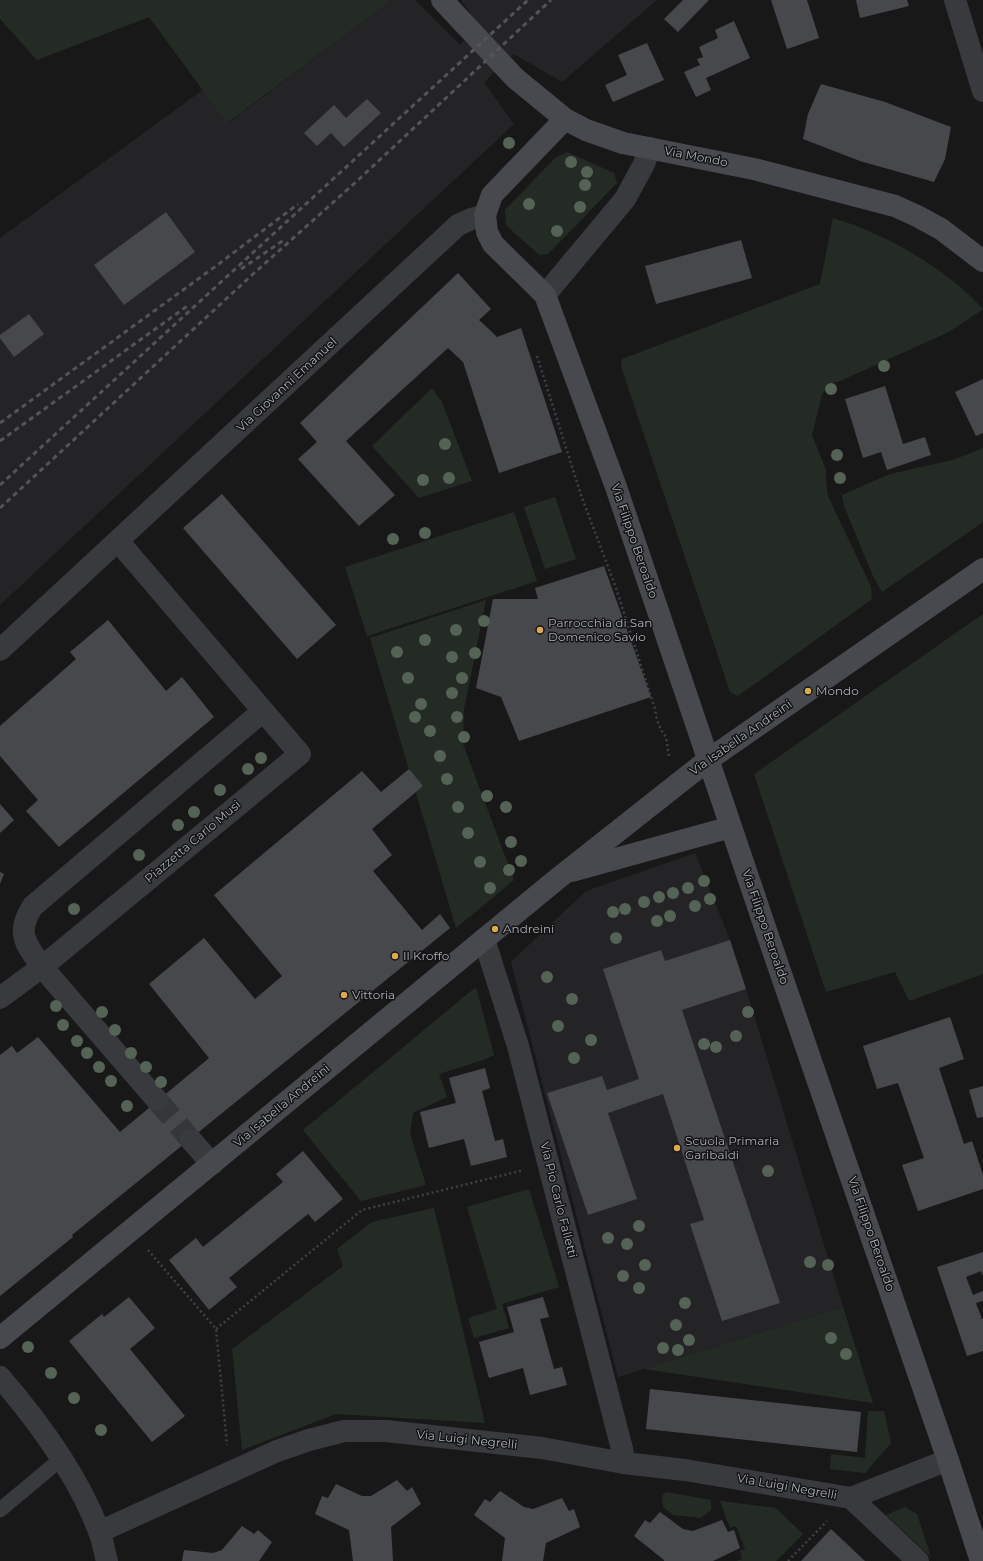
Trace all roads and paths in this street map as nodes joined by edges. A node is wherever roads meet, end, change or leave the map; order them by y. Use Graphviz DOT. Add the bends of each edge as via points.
graph roads {
  1 [pos="442,0"];
  2 [pos="955,0"];
  3 [pos="983,91"];
  4 [pos="565,119"];
  5 [pos="650,148"];
  6 [pos="485,215"];
  7 [pos="983,261"];
  8 [pos="546,295"];
  9 [pos="535,349"];
  10 [pos="118,541"];
  11 [pos="983,569"];
  12 [pos="0,650"];
  13 [pos="263,711"];
  14 [pos="668,754"];
  15 [pos="708,760"];
  16 [pos="731,827"];
  17 [pos="563,874"];
  18 [pos="484,939"];
  19 [pos="42,967"];
  20 [pos="0,998"];
  21 [pos="157,1100"];
  22 [pos="191,1140"];
  23 [pos="212,1164"];
  24 [pos="548,1164"];
  25 [pos="131,1230"];
  26 [pos="216,1329"];
  27 [pos="0,1338"];
  28 [pos="0,1377"];
  29 [pos="61,1460"];
  30 [pos="948,1460"];
  31 [pos="624,1463"];
  32 [pos="229,1473"];
  33 [pos="851,1498"];
  34 [pos="0,1510"];
  35 [pos="828,1520"];
  36 [pos="99,1532"];
  37 [pos="106,1561"];
  38 [pos="788,1561"];
  39 [pos="918,1561"];
  40 [pos="981,1561"];
  1 -- 4 [label="street, Via Mondo" via="515,78"];
  2 -- 3 [label="street"];
  4 -- 5 [label="street, Via Mondo" via="606,137"];
  4 -- 6 [label="street" via="492,195"];
  5 -- 7 [label="street, Via Mondo" via="754,169 895,206 941,229"];
  5 -- 8 [label="street" via="624,199"];
  6 -- 8 [label="street, Via Filippo Beroaldo" via="487,232 493,244"];
  6 -- 10 [label="street, Via Giovanni Emanuel" via="458,225"];
  8 -- 15 [label="street, Via Filippo Beroaldo" via="616,487"];
  9 -- 14 [label="path" via="581,494 616,588 657,720 666,737"];
  10 -- 12 [label="street, Via Giovanni Emanuel"];
  10 -- 13 [label="street, Piazzetta Carlo Musi"];
  11 -- 15 [label="street, Via Isabella Andreini"];
  13 -- 19 [label="street" via="33,906 28,914 23,934 26,944"];
  13 -- 19 [label="street, Piazzetta Carlo Musi" via="300,754"];
  15 -- 16 [label="street, Via Filippo Beroaldo"];
  15 -- 17 [label="street, Via Isabella Andreini"];
  16 -- 17 [label="street, Via Isabella Andreini"];
  16 -- 30 [label="street, Via Filippo Beroaldo"];
  17 -- 18 [label="street, Via Isabella Andreini"];
  18 -- 23 [label="street, Via Isabella Andreini"];
  18 -- 24 [label="street, Via Pio Carlo Falletti" via="518,1046"];
  19 -- 20 [label="street, Piazzetta Carlo Musi"];
  19 -- 21 [label="street"];
  22 -- 23 [label="street"];
  23 -- 25 [label="street, Via Isabella Andreini"];
  24 -- 26 [label="path" via="362,1210"];
  24 -- 31 [label="street, Via Pio Carlo Falletti"];
  25 -- 26 [label="path"];
  25 -- 27 [label="street, Via Isabella Andreini"];
  26 -- 32 [label="path"];
  28 -- 29 [label="street"];
  29 -- 34 [label="lane"];
  29 -- 36 [label="street" via="76,1484"];
  30 -- 33 [label="street, Via Luigi Negrelli"];
  30 -- 40 [label="street, Via Filippo Beroaldo"];
  31 -- 32 [label="street, Via Luigi Negrelli" via="542,1448 441,1436 386,1431 344,1431 277,1451"];
  31 -- 33 [label="street, Via Luigi Negrelli" via="685,1470"];
  32 -- 36 [label="street, Via Luigi Negrelli"];
  33 -- 39 [label="street, Via Luigi Negrelli"];
  35 -- 38 [label="path"];
  36 -- 37 [label="street"];
}
